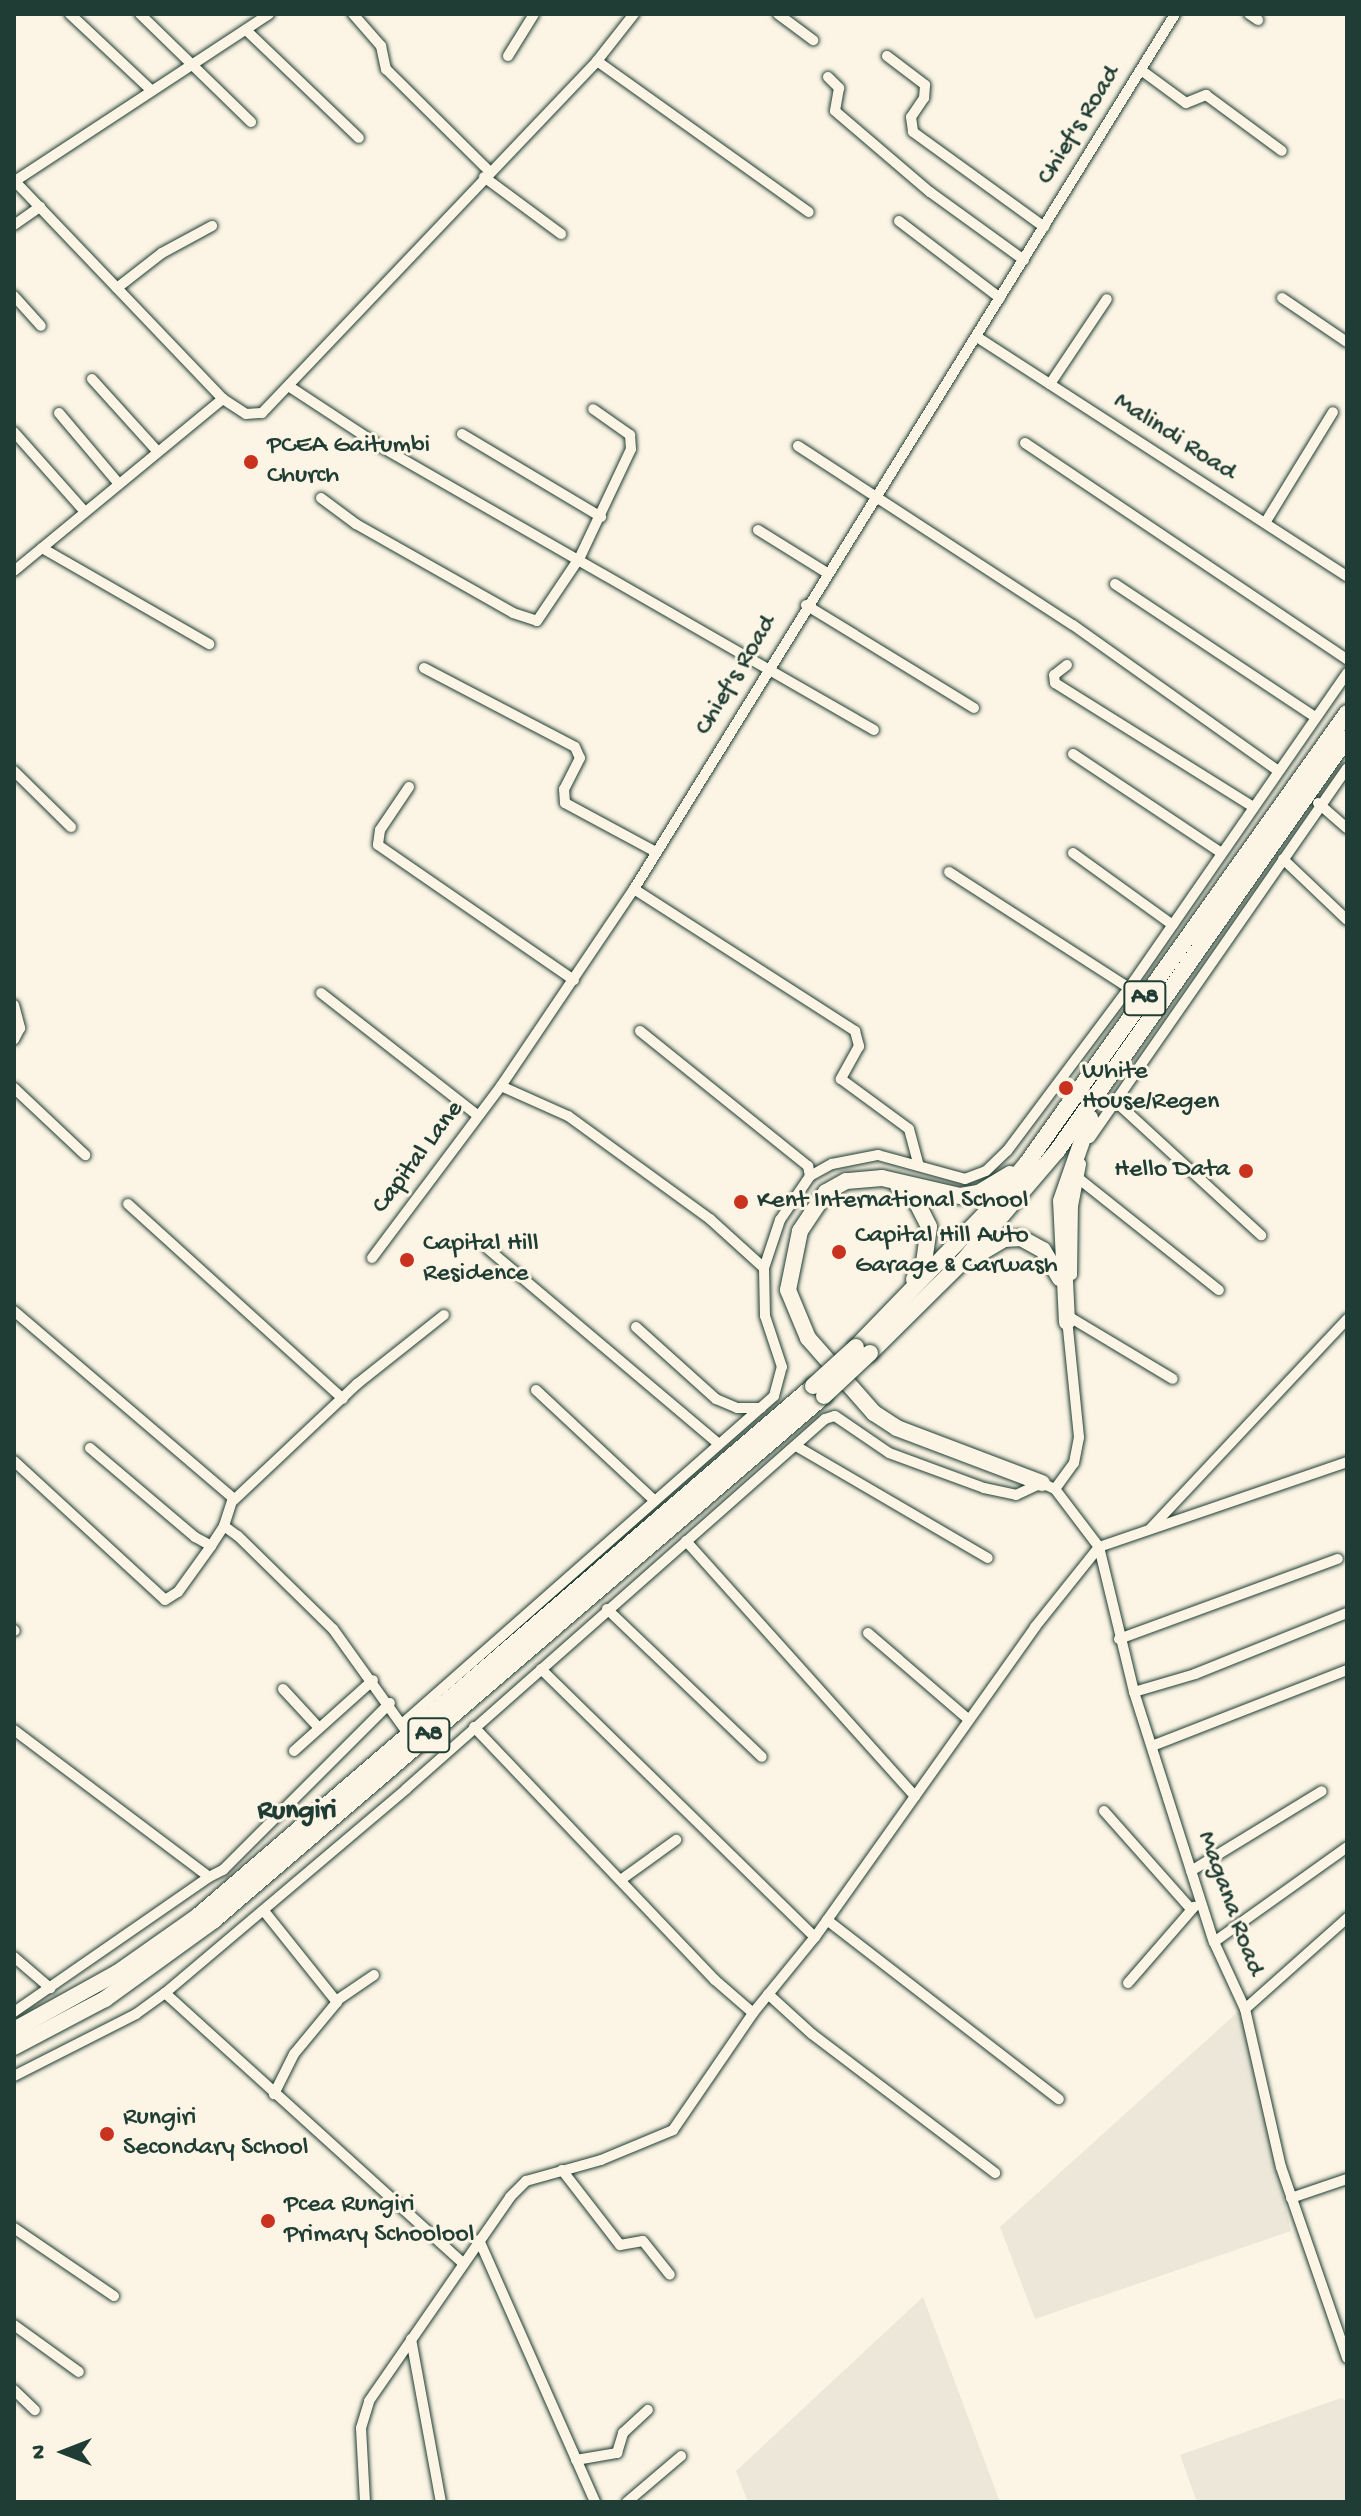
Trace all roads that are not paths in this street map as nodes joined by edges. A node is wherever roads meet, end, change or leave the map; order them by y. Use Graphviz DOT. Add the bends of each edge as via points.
graph roads {
  1 [pos="70,14"];
  2 [pos="140,14"];
  3 [pos="269,14"];
  4 [pos="353,14"];
  5 [pos="534,14"];
  6 [pos="634,14"];
  7 [pos="778,14"];
  8 [pos="1175,14"];
  9 [pos="246,30"];
  10 [pos="813,40"];
  11 [pos="508,56"];
  12 [pos="887,56"];
  13 [pos="597,61"];
  14 [pos="194,64"];
  15 [pos="1141,70"];
  16 [pos="828,77"];
  17 [pos="152,91"];
  18 [pos="251,122"];
  19 [pos="359,138"];
  20 [pos="1282,151"];
  21 [pos="487,174"];
  22 [pos="40,207"];
  23 [pos="809,212"];
  24 [pos="899,221"];
  25 [pos="14,225"];
  26 [pos="212,226"];
  27 [pos="1044,227"];
  28 [pos="561,234"];
  29 [pos="1024,260"];
  30 [pos="117,288"];
  31 [pos="14,296"];
  32 [pos="1000,298"];
  33 [pos="1282,298"];
  34 [pos="1107,299"];
  35 [pos="41,326"];
  36 [pos="977,337"];
  37 [pos="1347,342"];
  38 [pos="92,379"];
  39 [pos="1050,384"];
  40 [pos="290,387"];
  41 [pos="223,399"];
  42 [pos="593,409"];
  43 [pos="1333,412"];
  44 [pos="59,413"];
  45 [pos="14,432"];
  46 [pos="462,434"];
  47 [pos="1025,443"];
  48 [pos="798,446"];
  49 [pos="158,452"];
  50 [pos="119,484"];
  51 [pos="877,496"];
  52 [pos="321,498"];
  53 [pos="85,512"];
  54 [pos="601,517"];
  55 [pos="1265,523"];
  56 [pos="758,530"];
  57 [pos="42,548"];
  58 [pos="580,557"];
  59 [pos="15,568"];
  60 [pos="827,573"];
  61 [pos="1347,576"];
  62 [pos="1115,584"];
  63 [pos="806,605"];
  64 [pos="209,644"];
  65 [pos="1347,659"];
  66 [pos="1067,665"];
  67 [pos="424,668"];
  68 [pos="769,668"];
  69 [pos="1347,673"];
  70 [pos="974,708"];
  71 [pos="1347,713"];
  72 [pos="1315,717"];
  73 [pos="874,730"];
  74 [pos="1347,738"];
  75 [pos="1073,754"];
  76 [pos="1347,768"];
  77 [pos="1277,770"];
  78 [pos="14,771"];
  79 [pos="409,787"];
  80 [pos="1314,800"];
  81 [pos="1252,806"];
  82 [pos="71,827"];
  83 [pos="1347,828"];
  84 [pos="656,852"];
  85 [pos="1220,852"];
  86 [pos="1073,853"];
  87 [pos="1283,859"];
  88 [pos="949,872"];
  89 [pos="634,889"];
  90 [pos="1347,920"];
  91 [pos="1173,925"];
  92 [pos="1208,953"];
  93 [pos="574,980"];
  94 [pos="1129,988"];
  95 [pos="321,993"];
  96 [pos="14,1005"];
  97 [pos="1098,1030"];
  98 [pos="640,1031"];
  99 [pos="1137,1037"];
  100 [pos="14,1040"];
  101 [pos="1112,1042"];
  102 [pos="501,1086"];
  103 [pos="14,1088"];
  104 [pos="1056,1088"];
  105 [pos="1070,1099"];
  106 [pos="1114,1100"];
  107 [pos="477,1115"];
  108 [pos="85,1155"];
  109 [pos="1027,1163"];
  110 [pos="919,1166"];
  111 [pos="810,1176"];
  112 [pos="882,1178"];
  113 [pos="1078,1178"];
  114 [pos="128,1204"];
  115 [pos="780,1220"];
  116 [pos="800,1231"];
  117 [pos="1261,1235"];
  118 [pos="488,1249"];
  119 [pos="372,1258"];
  120 [pos="764,1268"];
  121 [pos="1062,1283"];
  122 [pos="1219,1290"];
  123 [pos="14,1311"];
  124 [pos="444,1315"];
  125 [pos="907,1318"];
  126 [pos="886,1319"];
  127 [pos="1067,1319"];
  128 [pos="1347,1319"];
  129 [pos="636,1327"];
  130 [pos="863,1350"];
  131 [pos="1173,1379"];
  132 [pos="536,1390"];
  133 [pos="818,1391"];
  134 [pos="343,1399"];
  135 [pos="761,1408"];
  136 [pos="719,1444"];
  137 [pos="796,1446"];
  138 [pos="90,1448"];
  139 [pos="14,1461"];
  140 [pos="1347,1462"];
  141 [pos="1049,1486"];
  142 [pos="234,1500"];
  143 [pos="654,1500"];
  144 [pos="224,1526"];
  145 [pos="1150,1529"];
  146 [pos="686,1541"];
  147 [pos="211,1546"];
  148 [pos="1099,1547"];
  149 [pos="988,1558"];
  150 [pos="1338,1559"];
  151 [pos="607,1609"];
  152 [pos="1347,1613"];
  153 [pos="868,1633"];
  154 [pos="1119,1639"];
  155 [pos="541,1669"];
  156 [pos="1347,1670"];
  157 [pos="373,1680"];
  158 [pos="283,1689"];
  159 [pos="1134,1692"];
  160 [pos="390,1703"];
  161 [pos="969,1720"];
  162 [pos="474,1727"];
  163 [pos="319,1728"];
  164 [pos="14,1730"];
  165 [pos="406,1730"];
  166 [pos="1152,1746"];
  167 [pos="294,1751"];
  168 [pos="762,1757"];
  169 [pos="1322,1791"];
  170 [pos="915,1796"];
  171 [pos="1104,1811"];
  172 [pos="676,1840"];
  173 [pos="1347,1847"];
  174 [pos="1191,1871"];
  175 [pos="209,1877"];
  176 [pos="622,1879"];
  177 [pos="1201,1900"];
  178 [pos="1191,1909"];
  179 [pos="264,1911"];
  180 [pos="1347,1918"];
  181 [pos="827,1920"];
  182 [pos="815,1937"];
  183 [pos="1214,1942"];
  184 [pos="14,1957"];
  185 [pos="374,1975"];
  186 [pos="1128,1983"];
  187 [pos="50,1988"];
  188 [pos="165,1993"];
  189 [pos="768,1994"];
  190 [pos="336,2001"];
  191 [pos="1245,2009"];
  192 [pos="14,2012"];
  193 [pos="753,2013"];
  194 [pos="14,2030"];
  195 [pos="14,2047"];
  196 [pos="14,2076"];
  197 [pos="274,2094"];
  198 [pos="1059,2099"];
  199 [pos="562,2170"];
  200 [pos="995,2173"];
  201 [pos="1347,2179"];
  202 [pos="1291,2198"];
  203 [pos="14,2228"];
  204 [pos="479,2240"];
  205 [pos="463,2263"];
  206 [pos="670,2275"];
  207 [pos="114,2296"];
  208 [pos="14,2325"];
  209 [pos="411,2339"];
  210 [pos="1347,2358"];
  211 [pos="79,2372"];
  212 [pos="14,2390"];
  213 [pos="35,2410"];
  214 [pos="648,2410"];
  215 [pos="681,2456"];
  216 [pos="576,2460"];
  217 [pos="365,2502"];
  218 [pos="441,2502"];
  219 [pos="595,2502"];
  220 [pos="627,2502"];
  1 -- 17 [label="street"];
  2 -- 14 [label="street"];
  3 -- 9 [label="street"];
  4 -- 21 [label="street" via="381,46 386,69"];
  5 -- 11 [label="street"];
  6 -- 13 [label="street"];
  7 -- 10 [label="street"];
  8 -- 15 [label="street, Chief's Road"];
  9 -- 14 [label="street"];
  9 -- 19 [label="street"];
  12 -- 27 [label="street" via="925,85 924,98 911,117 913,132"];
  13 -- 21 [label="street"];
  13 -- 23 [label="street"];
  14 -- 17 [label="street"];
  14 -- 18 [label="street"];
  15 -- 20 [label="street" via="1186,103 1206,95"];
  15 -- 27 [label="street, Chief's Road"];
  16 -- 29 [label="street" via="839,88 835,111 930,192"];
  17 -- 22 [label="street" via="15,181"];
  21 -- 28 [label="street"];
  21 -- 40 [label="street"];
  22 -- 25 [label="street"];
  22 -- 30 [label="street"];
  24 -- 32 [label="street"];
  26 -- 30 [label="street" via="162,253"];
  27 -- 29 [label="street, Chief's Road"];
  29 -- 32 [label="street, Chief's Road"];
  30 -- 41 [label="street"];
  31 -- 35 [label="street"];
  32 -- 36 [label="street, Chief's Road"];
  33 -- 37 [label="street"];
  34 -- 39 [label="street"];
  36 -- 39 [label="street, Malindi Road"];
  36 -- 51 [label="street, Chief's Road"];
  38 -- 49 [label="street"];
  39 -- 55 [label="street, Malindi Road"];
  40 -- 41 [label="street" via="255,415"];
  40 -- 58 [label="street" via="408,462"];
  41 -- 49 [label="street"];
  42 -- 54 [label="street" via="632,441"];
  43 -- 55 [label="street"];
  44 -- 50 [label="street"];
  45 -- 53 [label="street"];
  46 -- 54 [label="street"];
  47 -- 65 [label="street"];
  48 -- 51 [label="street"];
  49 -- 50 [label="street"];
  50 -- 53 [label="street"];
  51 -- 60 [label="street, Chief's Road"];
  51 -- 77 [label="street" via="1073,625"];
  52 -- 58 [label="street" via="356,524 532,621 553,602"];
  53 -- 57 [label="street"];
  54 -- 58 [label="street"];
  55 -- 61 [label="street, Malindi Road"];
  56 -- 60 [label="street"];
  57 -- 59 [label="street"];
  57 -- 64 [label="street"];
  58 -- 68 [label="street"];
  60 -- 63 [label="street, Chief's Road"];
  62 -- 72 [label="street"];
  63 -- 68 [label="street, Chief's Road"];
  63 -- 70 [label="street"];
  66 -- 81 [label="street" via="1054,675 1055,683"];
  67 -- 84 [label="street" via="575,747 580,758 564,789 565,803"];
  68 -- 73 [label="street"];
  68 -- 84 [label="street, Chief's Road"];
  69 -- 72 [label="street"];
  71 -- 101 [label="highway, A8"];
  72 -- 77 [label="street"];
  74 -- 80 [label="highway, A8"];
  75 -- 85 [label="street"];
  76 -- 80 [label="street"];
  77 -- 81 [label="street"];
  78 -- 82 [label="street"];
  79 -- 93 [label="street" via="380,830 378,845"];
  80 -- 83 [label="street"];
  80 -- 87 [label="street"];
  80 -- 92 [label="highway, A8"];
  81 -- 85 [label="street"];
  84 -- 89 [label="street, Chief's Road"];
  85 -- 91 [label="street"];
  86 -- 91 [label="street"];
  87 -- 90 [label="street"];
  87 -- 92 [label="street"];
  88 -- 94 [label="street"];
  89 -- 93 [label="street, Chief's Road"];
  89 -- 110 [label="street" via="855,1031 859,1046 841,1079 909,1129"];
  91 -- 94 [label="street"];
  92 -- 99 [label="highway, A8"];
  92 -- 106 [label="street"];
  93 -- 102 [label="street, Chief's Road"];
  94 -- 97 [label="street"];
  95 -- 107 [label="street"];
  96 -- 100 [label="street" via="20,1028"];
  97 -- 101 [label="street"];
  97 -- 104 [label="street"];
  98 -- 111 [label="street" via="808,1166"];
  99 -- 121 [label="highway" via="1096,1106 1069,1166 1060,1223"];
  99 -- 125 [label="highway, A8" via="1057,1151"];
  101 -- 105 [label="highway, A8"];
  102 -- 107 [label="street, Capital Lane"];
  102 -- 120 [label="street" via="568,1116 710,1219"];
  103 -- 108 [label="street"];
  104 -- 105 [label="street"];
  104 -- 110 [label="street" via="986,1171 957,1179"];
  105 -- 109 [label="highway, A8"];
  106 -- 113 [label="street" via="1092,1132"];
  106 -- 117 [label="street"];
  107 -- 119 [label="street, Capital Lane"];
  109 -- 112 [label="highway" via="993,1186 960,1196"];
  109 -- 126 [label="highway, A8"];
  110 -- 111 [label="street" via="878,1155 832,1164"];
  111 -- 115 [label="street"];
  112 -- 116 [label="highway" via="846,1181 826,1192"];
  112 -- 126 [label="highway" via="915,1199 929,1227 924,1262"];
  113 -- 122 [label="street"];
  113 -- 127 [label="street"];
  114 -- 134 [label="street"];
  115 -- 116 [label="street"];
  115 -- 120 [label="street"];
  116 -- 141 [label="highway" via="789,1271 792,1309 853,1394 897,1428"];
  118 -- 136 [label="street"];
  120 -- 135 [label="street" via="765,1316 782,1367 781,1383"];
  121 -- 125 [label="highway" via="1054,1264 1034,1242 1004,1239"];
  121 -- 127 [label="highway"];
  123 -- 142 [label="street"];
  124 -- 134 [label="street"];
  125 -- 130 [label="highway, A8"];
  126 -- 130 [label="highway, A8"];
  127 -- 131 [label="street"];
  127 -- 141 [label="street" via="1079,1437 1074,1463"];
  128 -- 145 [label="street"];
  129 -- 135 [label="street" via="716,1399 737,1408"];
  130 -- 133 [label="highway, A8, bridge"];
  132 -- 143 [label="street"];
  133 -- 165 [label="highway, A8"];
  133 -- 195 [label="highway, A8" via="214,1920 105,1999"];
  134 -- 142 [label="street"];
  135 -- 136 [label="street"];
  136 -- 143 [label="street"];
  137 -- 141 [label="street" via="835,1416 889,1453 984,1488 1016,1495"];
  137 -- 146 [label="street"];
  137 -- 149 [label="street"];
  138 -- 147 [label="street"];
  139 -- 147 [label="street" via="165,1600 178,1592"];
  140 -- 145 [label="street"];
  141 -- 148 [label="street, Magana Road"];
  142 -- 144 [label="street"];
  143 -- 165 [label="street"];
  144 -- 147 [label="street"];
  144 -- 157 [label="street" via="323,1619"];
  145 -- 148 [label="street"];
  146 -- 151 [label="street"];
  146 -- 170 [label="street"];
  148 -- 154 [label="street, Magana Road"];
  148 -- 161 [label="street"];
  150 -- 154 [label="street"];
  151 -- 155 [label="street"];
  151 -- 168 [label="street"];
  152 -- 159 [label="street" via="1209,1669"];
  153 -- 161 [label="street"];
  154 -- 159 [label="street, Magana Road"];
  155 -- 162 [label="street"];
  155 -- 182 [label="street"];
  156 -- 166 [label="street"];
  157 -- 160 [label="street"];
  157 -- 163 [label="street"];
  158 -- 163 [label="street"];
  159 -- 166 [label="street, Magana Road"];
  160 -- 165 [label="street"];
  160 -- 175 [label="street" via="223,1870"];
  161 -- 170 [label="street"];
  162 -- 176 [label="street"];
  162 -- 179 [label="street"];
  163 -- 167 [label="street"];
  164 -- 175 [label="street"];
  165 -- 194 [label="highway, A8" via="157,1948"];
  166 -- 174 [label="street, Magana Road"];
  169 -- 174 [label="street"];
  170 -- 181 [label="street"];
  171 -- 178 [label="street"];
  172 -- 176 [label="street"];
  173 -- 183 [label="street"];
  174 -- 177 [label="street, Magana Road"];
  175 -- 187 [label="street"];
  176 -- 193 [label="street" via="715,1980"];
  177 -- 178 [label="street"];
  177 -- 183 [label="street, Magana Road"];
  178 -- 186 [label="street"];
  179 -- 188 [label="street"];
  179 -- 190 [label="street"];
  180 -- 191 [label="street"];
  181 -- 182 [label="street"];
  181 -- 198 [label="street"];
  182 -- 189 [label="street"];
  183 -- 191 [label="street, Magana Road"];
  184 -- 187 [label="street"];
  185 -- 190 [label="street"];
  187 -- 192 [label="street"];
  188 -- 196 [label="street" via="98,2035"];
  188 -- 197 [label="street"];
  189 -- 193 [label="street"];
  189 -- 200 [label="street" via="812,2034"];
  190 -- 197 [label="street" via="294,2054"];
  191 -- 202 [label="street, Magana Road"];
  193 -- 199 [label="street" via="673,2130"];
  197 -- 205 [label="street"];
  199 -- 204 [label="street" via="517,2188"];
  199 -- 206 [label="street" via="620,2245 644,2242"];
  201 -- 202 [label="street"];
  202 -- 210 [label="street, Magana Road"];
  203 -- 207 [label="street"];
  204 -- 205 [label="street"];
  204 -- 216 [label="street"];
  205 -- 209 [label="street"];
  208 -- 211 [label="street"];
  209 -- 217 [label="street" via="363,2411"];
  209 -- 218 [label="street"];
  212 -- 213 [label="street"];
  214 -- 216 [label="street" via="623,2433 617,2453"];
  215 -- 220 [label="street"];
  216 -- 219 [label="street"];
}
